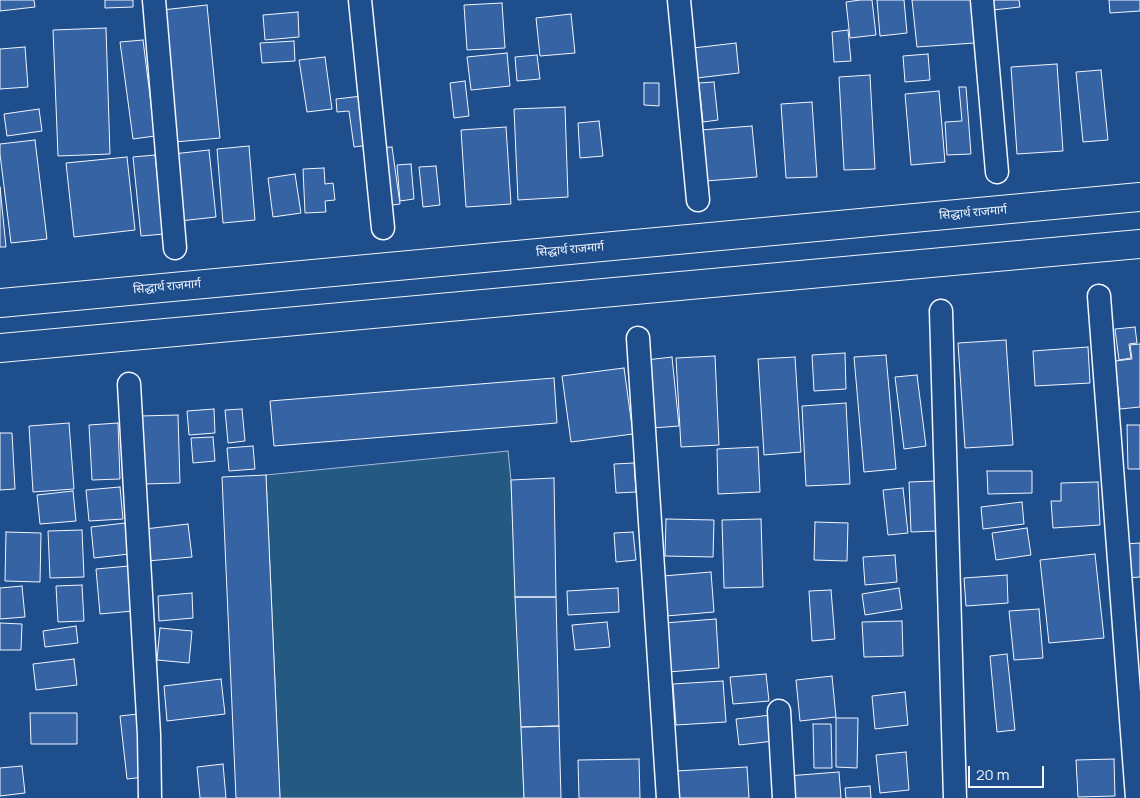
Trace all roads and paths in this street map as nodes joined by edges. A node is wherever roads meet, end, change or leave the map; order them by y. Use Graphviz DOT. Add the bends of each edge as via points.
graph roads {
  1 [pos="154,0"];
  2 [pos="360,0"];
  3 [pos="679,0"];
  4 [pos="982,0"];
  5 [pos="997,172"];
  6 [pos="1140,197"];
  7 [pos="698,200"];
  8 [pos="383,228"];
  9 [pos="1140,244"];
  10 [pos="175,248"];
  11 [pos="1099,296"];
  12 [pos="0,303"];
  13 [pos="941,311"];
  14 [pos="638,338"];
  15 [pos="0,348"];
  16 [pos="129,384"];
  17 [pos="780,711"];
  18 [pos="150,798"];
  19 [pos="668,798"];
  20 [pos="784,798"];
  21 [pos="955,798"];
  22 [pos="1137,798"];
  1 -- 10 [label="street"];
  2 -- 8 [label="street"];
  3 -- 7 [label="street"];
  4 -- 5 [label="street"];
  6 -- 12 [label="highway, सिद्धार्थ राजमार्ग"];
  9 -- 15 [label="highway"];
  11 -- 22 [label="street"];
  13 -- 21 [label="street"];
  14 -- 19 [label="street"];
  16 -- 18 [label="street"];
  17 -- 20 [label="street"];
}
